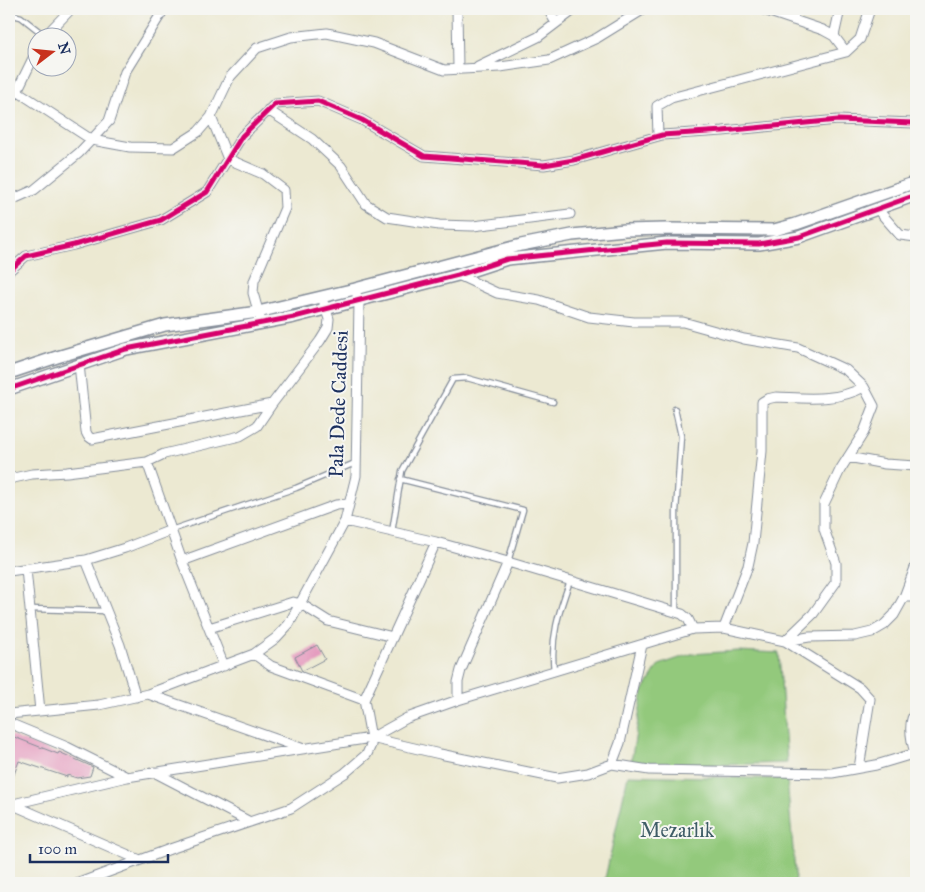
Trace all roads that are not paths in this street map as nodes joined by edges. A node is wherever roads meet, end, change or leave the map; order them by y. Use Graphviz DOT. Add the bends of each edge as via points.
graph roads {
  1 [pos="71,9"];
  2 [pos="164,9"];
  3 [pos="457,9"];
  4 [pos="548,9"];
  5 [pos="575,9"];
  6 [pos="644,9"];
  7 [pos="761,9"];
  8 [pos="795,9"];
  9 [pos="840,9"];
  10 [pos="870,9"];
  11 [pos="9,14"];
  12 [pos="793,20"];
  13 [pos="556,23"];
  14 [pos="34,28"];
  15 [pos="51,28"];
  16 [pos="834,36"];
  17 [pos="846,52"];
  18 [pos="28,68"];
  19 [pos="474,68"];
  20 [pos="458,69"];
  21 [pos="17,91"];
  22 [pos="9,101"];
  23 [pos="268,110"];
  24 [pos="211,117"];
  25 [pos="916,122"];
  26 [pos="658,136"];
  27 [pos="92,140"];
  28 [pos="228,159"];
  29 [pos="916,182"];
  30 [pos="916,195"];
  31 [pos="9,201"];
  32 [pos="878,210"];
  33 [pos="570,214"];
  34 [pos="916,237"];
  35 [pos="9,270"];
  36 [pos="458,275"];
  37 [pos="355,289"];
  38 [pos="322,296"];
  39 [pos="359,301"];
  40 [pos="326,309"];
  41 [pos="258,312"];
  42 [pos="261,324"];
  43 [pos="79,364"];
  44 [pos="9,373"];
  45 [pos="864,388"];
  46 [pos="9,389"];
  47 [pos="553,402"];
  48 [pos="272,404"];
  49 [pos="675,409"];
  50 [pos="848,457"];
  51 [pos="147,462"];
  52 [pos="356,463"];
  53 [pos="916,466"];
  54 [pos="400,479"];
  55 [pos="9,480"];
  56 [pos="349,504"];
  57 [pos="346,521"];
  58 [pos="171,530"];
  59 [pos="392,532"];
  60 [pos="436,542"];
  61 [pos="86,560"];
  62 [pos="182,561"];
  63 [pos="508,562"];
  64 [pos="916,565"];
  65 [pos="26,569"];
  66 [pos="9,571"];
  67 [pos="571,580"];
  68 [pos="904,597"];
  69 [pos="916,597"];
  70 [pos="301,604"];
  71 [pos="30,609"];
  72 [pos="107,611"];
  73 [pos="676,612"];
  74 [pos="209,628"];
  75 [pos="724,628"];
  76 [pos="693,629"];
  77 [pos="393,637"];
  78 [pos="785,641"];
  79 [pos="642,645"];
  80 [pos="254,654"];
  81 [pos="224,666"];
  82 [pos="554,671"];
  83 [pos="148,694"];
  84 [pos="136,697"];
  85 [pos="364,700"];
  86 [pos="458,700"];
  87 [pos="40,711"];
  88 [pos="916,711"];
  89 [pos="9,714"];
  90 [pos="9,723"];
  91 [pos="371,738"];
  92 [pos="302,748"];
  93 [pos="916,753"];
  94 [pos="612,764"];
  95 [pos="859,768"];
  96 [pos="154,772"];
  97 [pos="127,777"];
  98 [pos="10,804"];
  99 [pos="250,822"];
  100 [pos="140,860"];
  101 [pos="79,883"];
  1 -- 15 [label="street"];
  2 -- 27 [label="street" via="126,72 109,121"];
  3 -- 20 [label="street"];
  4 -- 13 [label="street"];
  5 -- 13 [label="street"];
  6 -- 19 [label="street" via="597,38 549,60"];
  7 -- 12 [label="street"];
  8 -- 12 [label="street"];
  9 -- 16 [label="street"];
  10 -- 17 [label="street" via="860,40"];
  11 -- 14 [label="lane" via="21,17"];
  12 -- 16 [label="street"];
  13 -- 19 [label="street" via="538,37"];
  16 -- 17 [label="street"];
  17 -- 26 [label="street" via="671,98 657,106"];
  18 -- 21 [label="street"];
  19 -- 20 [label="street"];
  20 -- 24 [label="street" via="444,70 374,43 327,33 291,37 257,48 230,77"];
  21 -- 22 [label="street"];
  21 -- 27 [label="street"];
  23 -- 26 [label="street" via="275,104 318,101 362,120 424,156 544,165 574,160"];
  23 -- 28 [label="street" via="242,136"];
  23 -- 33 [label="street" via="312,139 341,166 366,204 387,216 440,225 473,226"];
  24 -- 27 [label="street" via="198,132 173,148"];
  24 -- 28 [label="street"];
  25 -- 26 [label="street" via="838,120"];
  27 -- 31 [label="street" via="34,190"];
  28 -- 35 [label="street" via="207,192 161,220 26,256"];
  28 -- 41 [label="street" via="263,174 284,190 284,208 254,281"];
  29 -- 37 [label="street" via="774,230 666,228 572,235 521,245"];
  30 -- 32 [label="street"];
  32 -- 34 [label="street" via="900,235"];
  32 -- 36 [label="street" via="799,237 759,244 667,243 507,259"];
  36 -- 39 [label="street"];
  36 -- 45 [label="street" via="497,293 539,300 589,317 634,322 683,322 744,339 798,348 846,370"];
  37 -- 38 [label="street"];
  37 -- 39 [label="street, Pala Dede Caddesi"];
  38 -- 40 [label="street"];
  38 -- 41 [label="street"];
  39 -- 40 [label="street"];
  39 -- 52 [label="street, Pala Dede Caddesi"];
  40 -- 42 [label="street"];
  40 -- 48 [label="street" via="328,328"];
  41 -- 42 [label="street"];
  41 -- 44 [label="street" via="166,325"];
  42 -- 43 [label="street" via="126,349"];
  43 -- 46 [label="street"];
  43 -- 48 [label="street" via="86,432 92,439"];
  45 -- 50 [label="street" via="874,406 864,432"];
  45 -- 75 [label="street" via="836,398 776,397 762,402 762,451 753,543 748,566"];
  47 -- 54 [label="lane" via="467,378 453,378"];
  48 -- 51 [label="street" via="257,426 240,436 164,454"];
  49 -- 73 [label="lane" via="681,436 676,512"];
  50 -- 53 [label="street"];
  50 -- 78 [label="street" via="824,504 824,529 836,563 836,582 813,614"];
  51 -- 55 [label="street" via="32,474"];
  51 -- 58 [label="street"];
  52 -- 56 [label="street, Pala Dede Caddesi"];
  52 -- 58 [label="lane" via="296,488"];
  54 -- 59 [label="lane"];
  54 -- 63 [label="lane" via="523,510"];
  56 -- 57 [label="street, Pala Dede Caddesi"];
  56 -- 62 [label="street" via="332,506"];
  57 -- 59 [label="street"];
  57 -- 70 [label="street, Pala Dede Caddesi"];
  58 -- 61 [label="street"];
  58 -- 62 [label="street"];
  59 -- 60 [label="street"];
  60 -- 63 [label="street"];
  60 -- 77 [label="street"];
  61 -- 65 [label="street"];
  61 -- 72 [label="street"];
  62 -- 74 [label="street"];
  63 -- 67 [label="street"];
  63 -- 86 [label="street" via="461,670"];
  64 -- 68 [label="street"];
  65 -- 66 [label="street"];
  65 -- 71 [label="street"];
  67 -- 73 [label="street"];
  67 -- 82 [label="lane" via="555,625"];
  68 -- 69 [label="street"];
  68 -- 78 [label="street" via="894,615 872,632"];
  70 -- 74 [label="street" via="290,602"];
  70 -- 77 [label="street" via="328,621"];
  70 -- 80 [label="street, Pala Dede Caddesi" via="276,638"];
  71 -- 72 [label="lane"];
  71 -- 87 [label="street"];
  72 -- 84 [label="street"];
  73 -- 76 [label="street" via="688,619"];
  74 -- 81 [label="street"];
  75 -- 76 [label="street"];
  75 -- 78 [label="street"];
  76 -- 79 [label="street"];
  77 -- 85 [label="street"];
  78 -- 95 [label="street" via="860,688 870,699"];
  79 -- 82 [label="street"];
  79 -- 94 [label="street" via="620,743"];
  80 -- 81 [label="street, Pala Dede Caddesi"];
  80 -- 85 [label="street" via="271,666"];
  81 -- 83 [label="street, Pala Dede Caddesi"];
  82 -- 86 [label="street"];
  83 -- 84 [label="street, Pala Dede Caddesi"];
  83 -- 92 [label="street"];
  84 -- 87 [label="street, Pala Dede Caddesi" via="99,705"];
  85 -- 91 [label="street"];
  86 -- 91 [label="street" via="407,718"];
  87 -- 89 [label="street, Pala Dede Caddesi"];
  88 -- 93 [label="street" via="911,726"];
  90 -- 97 [label="street"];
  91 -- 92 [label="street"];
  91 -- 94 [label="street" via="557,778 588,773"];
  91 -- 99 [label="street" via="367,754 345,773 291,808"];
  92 -- 96 [label="street"];
  93 -- 95 [label="street"];
  94 -- 95 [label="street" via="648,770 832,773"];
  96 -- 97 [label="street"];
  96 -- 99 [label="street"];
  97 -- 98 [label="street"];
  98 -- 100 [label="street"];
  99 -- 100 [label="street"];
  100 -- 101 [label="street"];
}
